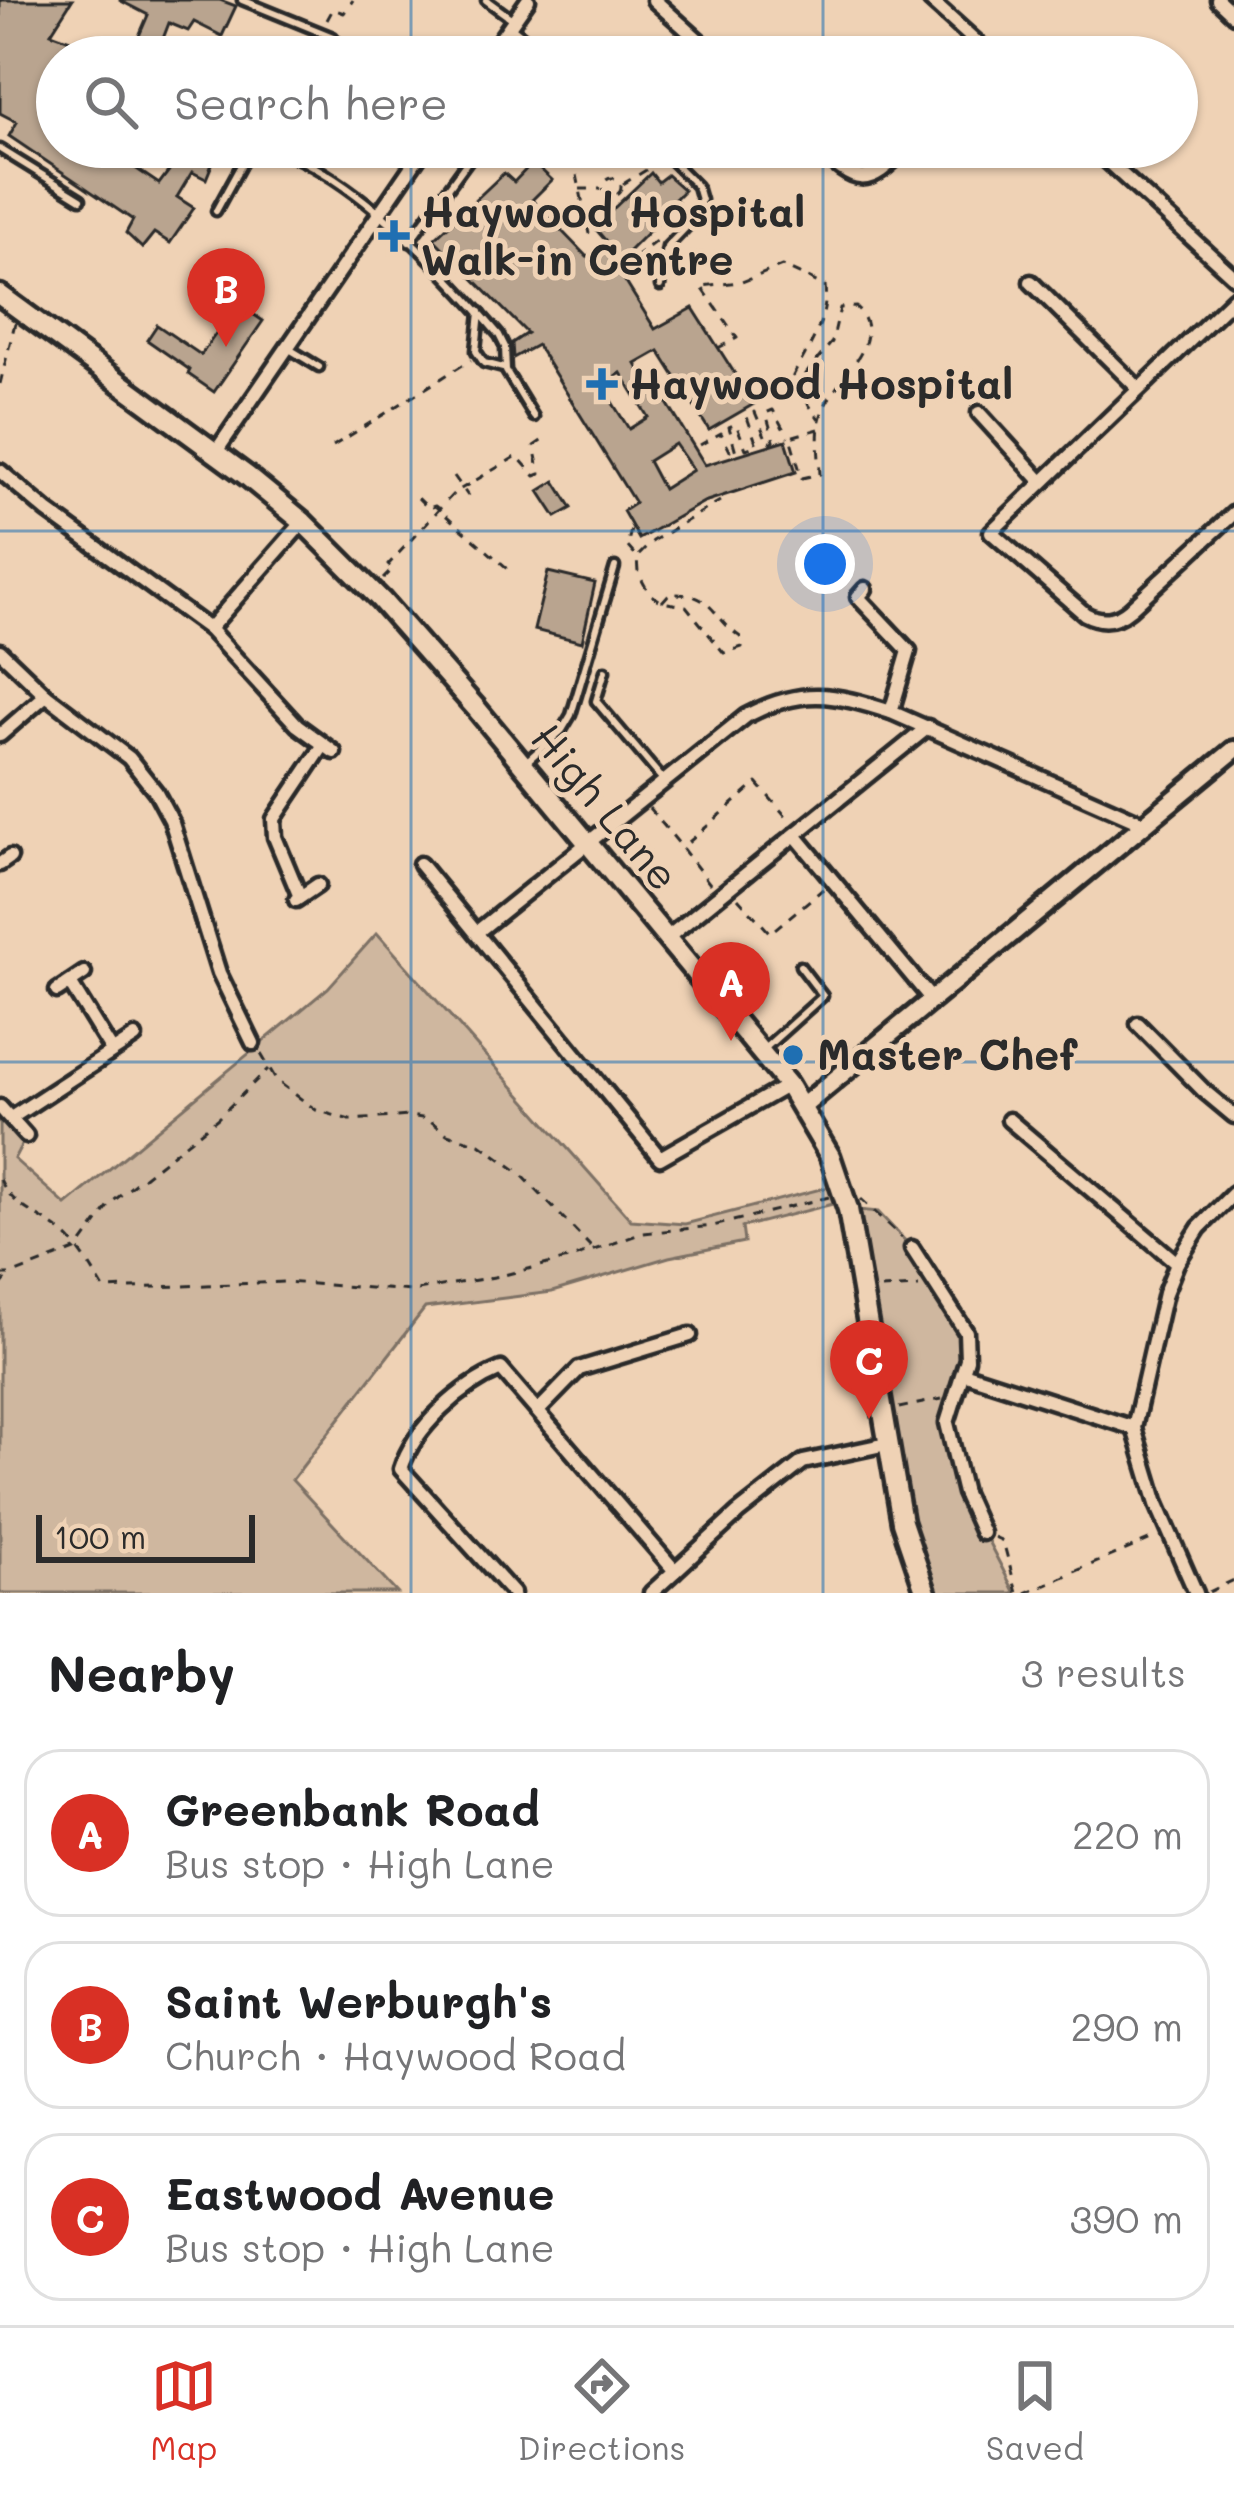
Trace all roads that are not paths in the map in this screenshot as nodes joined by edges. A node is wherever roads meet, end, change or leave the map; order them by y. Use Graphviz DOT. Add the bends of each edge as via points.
graph roads {
  1 [pos="242,0"];
  2 [pos="486,0"];
  3 [pos="528,0"];
  4 [pos="654,0"];
  5 [pos="930,0"];
  6 [pos="1218,0"];
  7 [pos="1234,15"];
  8 [pos="512,23"];
  9 [pos="329,36"];
  10 [pos="503,36"];
  11 [pos="525,36"];
  12 [pos="694,36"];
  13 [pos="969,36"];
  14 [pos="0,149"];
  15 [pos="240,168"];
  16 [pos="311,168"];
  17 [pos="410,168"];
  18 [pos="463,168"];
  19 [pos="679,168"];
  20 [pos="839,168"];
  21 [pos="887,168"];
  22 [pos="1115,168"];
  23 [pos="82,199"];
  24 [pos="216,211"];
  25 [pos="379,213"];
  26 [pos="410,242"];
  27 [pos="1234,277"];
  28 [pos="1031,282"];
  29 [pos="661,286"];
  30 [pos="0,295"];
  31 [pos="1234,298"];
  32 [pos="480,312"];
  33 [pos="286,347"];
  34 [pos="319,367"];
  35 [pos="506,371"];
  36 [pos="1138,388"];
  37 [pos="979,413"];
  38 [pos="534,417"];
  39 [pos="215,453"];
  40 [pos="0,471"];
  41 [pos="1041,481"];
  42 [pos="1234,513"];
  43 [pos="303,522"];
  44 [pos="615,567"];
  45 [pos="865,589"];
  46 [pos="209,628"];
  47 [pos="0,651"];
  48 [pos="605,671"];
  49 [pos="46,695"];
  50 [pos="891,712"];
  51 [pos="928,727"];
  52 [pos="0,735"];
  53 [pos="1234,750"];
  54 [pos="524,765"];
  55 [pos="664,782"];
  56 [pos="1143,823"];
  57 [pos="797,833"];
  58 [pos="588,844"];
  59 [pos="420,864"];
  60 [pos="318,885"];
  61 [pos="477,932"];
  62 [pos="668,938"];
  63 [pos="800,966"];
  64 [pos="219,973"];
  65 [pos="84,974"];
  66 [pos="204,979"];
  67 [pos="70,983"];
  68 [pos="57,992"];
  69 [pos="932,1000"];
  70 [pos="1138,1024"];
  71 [pos="135,1037"];
  72 [pos="253,1043"];
  73 [pos="112,1051"];
  74 [pos="760,1052"];
  75 [pos="788,1085"];
  76 [pos="802,1107"];
  77 [pos="6,1113"];
  78 [pos="1234,1116"];
  79 [pos="1009,1120"];
  80 [pos="26,1136"];
  81 [pos="1234,1193"];
  82 [pos="912,1248"];
  83 [pos="1177,1263"];
  84 [pos="690,1335"];
  85 [pos="963,1373"];
  86 [pos="539,1409"];
  87 [pos="1134,1428"];
  88 [pos="887,1444"];
  89 [pos="982,1533"];
  90 [pos="675,1571"];
  91 [pos="513,1593"];
  92 [pos="651,1593"];
  93 [pos="926,1593"];
  94 [pos="1196,1593"];
  1 -- 9 [label="lane"];
  2 -- 8 [label="lane"];
  3 -- 8 [label="street"];
  4 -- 12 [label="street"];
  5 -- 13 [label="street"];
  6 -- 7 [label="street"];
  8 -- 10 [label="street"];
  8 -- 11 [label="lane"];
  14 -- 23 [label="lane"];
  15 -- 24 [label="lane"];
  16 -- 25 [label="lane"];
  17 -- 25 [label="street"];
  18 -- 26 [label="lane"];
  19 -- 29 [label="lane" via="701,200 664,258"];
  20 -- 21 [label="street" via="861,179"];
  22 -- 27 [label="street"];
  25 -- 26 [label="lane"];
  25 -- 33 [label="street"];
  26 -- 32 [label="lane"];
  28 -- 36 [label="street"];
  30 -- 39 [label="main road, High Lane"];
  31 -- 36 [label="street"];
  32 -- 35 [label="lane" via="503,341"];
  32 -- 35 [label="lane" via="478,356"];
  33 -- 34 [label="lane"];
  33 -- 39 [label="street"];
  35 -- 38 [label="lane"];
  36 -- 41 [label="street"];
  37 -- 41 [label="street"];
  39 -- 43 [label="main road, High Lane"];
  40 -- 46 [label="street"];
  41 -- 42 [label="street" via="992,532 1085,614 1113,620"];
  43 -- 46 [label="street"];
  43 -- 54 [label="main road, High Lane"];
  44 -- 54 [label="lane" via="571,715"];
  45 -- 50 [label="street" via="858,597 909,651"];
  46 -- 60 [label="street" via="329,749 274,819 297,899"];
  47 -- 49 [label="street"];
  48 -- 55 [label="lane" via="596,701"];
  49 -- 52 [label="street"];
  49 -- 64 [label="street" via="129,758 156,792"];
  50 -- 51 [label="street"];
  50 -- 55 [label="street" via="807,693 777,700"];
  51 -- 56 [label="street"];
  51 -- 57 [label="street"];
  53 -- 56 [label="street"];
  54 -- 58 [label="main road, High Lane"];
  55 -- 58 [label="street"];
  56 -- 69 [label="street"];
  57 -- 62 [label="street"];
  57 -- 69 [label="street"];
  58 -- 61 [label="street"];
  58 -- 62 [label="main road, High Lane"];
  59 -- 61 [label="street"];
  61 -- 75 [label="street" via="660,1158"];
  62 -- 74 [label="main road, High Lane"];
  63 -- 74 [label="lane" via="823,997"];
  64 -- 66 [label="street"];
  64 -- 72 [label="street"];
  65 -- 67 [label="street"];
  67 -- 68 [label="street"];
  67 -- 73 [label="street"];
  69 -- 76 [label="street"];
  70 -- 78 [label="street"];
  71 -- 73 [label="street"];
  73 -- 77 [label="street"];
  74 -- 75 [label="main road, High Lane"];
  75 -- 76 [label="main road, High Lane"];
  76 -- 88 [label="main road, High Lane" via="842,1189"];
  77 -- 80 [label="street"];
  79 -- 83 [label="street"];
  81 -- 83 [label="street"];
  82 -- 85 [label="street" via="966,1332"];
  83 -- 87 [label="street"];
  84 -- 86 [label="street" via="579,1369"];
  85 -- 87 [label="street"];
  85 -- 89 [label="street" via="947,1423"];
  86 -- 90 [label="street"];
  86 -- 91 [label="street" via="501,1369 482,1376 421,1433 401,1469"];
  87 -- 94 [label="street"];
  88 -- 90 [label="street" via="803,1462"];
  88 -- 93 [label="main road, High Lane"];
  90 -- 92 [label="street"];
}
